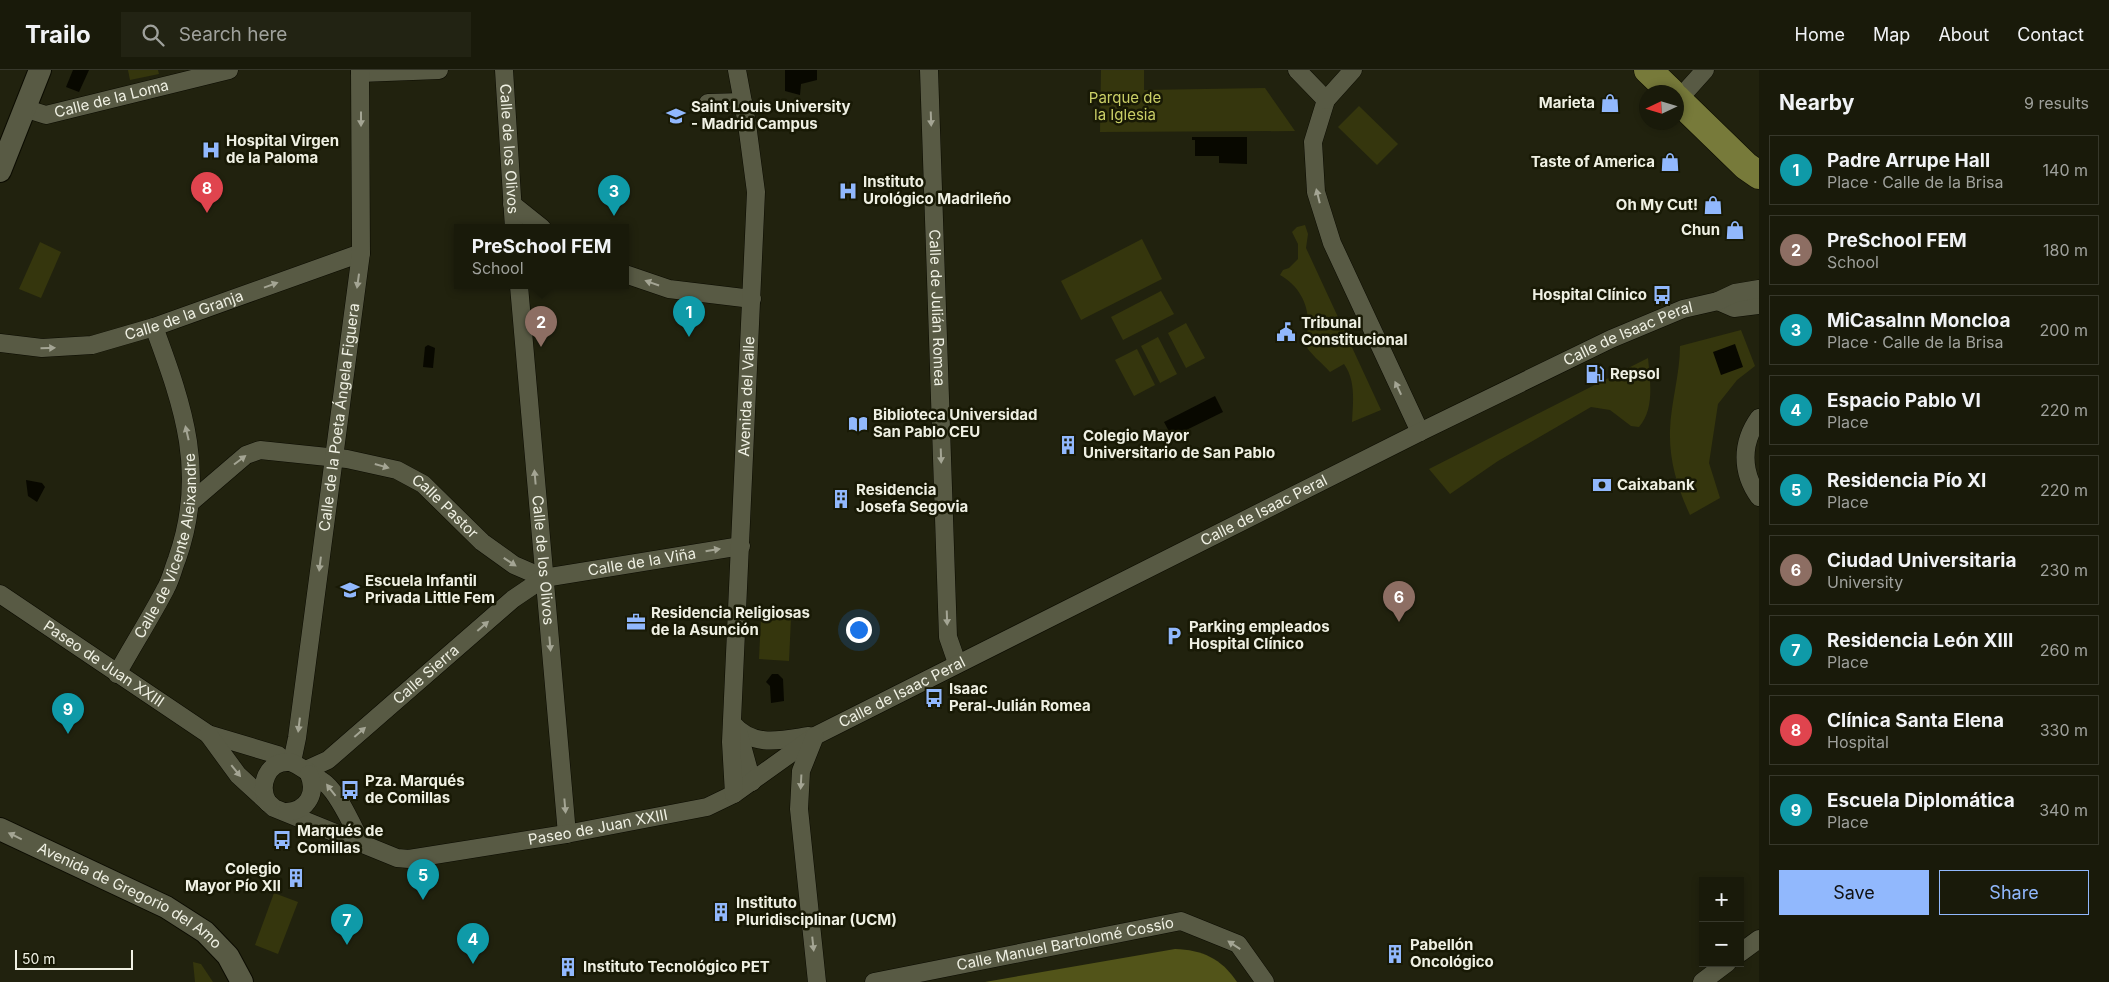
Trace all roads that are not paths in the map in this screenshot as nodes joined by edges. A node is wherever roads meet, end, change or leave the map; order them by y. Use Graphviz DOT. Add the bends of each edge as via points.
graph roads {
  1 [pos="40,70"];
  2 [pos="229,70"];
  3 [pos="439,70"];
  4 [pos="504,70"];
  5 [pos="737,70"];
  6 [pos="929,70"];
  7 [pos="1297,70"];
  8 [pos="1353,70"];
  9 [pos="1648,70"];
  10 [pos="1705,70"];
  11 [pos="360,71"];
  12 [pos="1663,85"];
  13 [pos="1684,89"];
  14 [pos="1326,100"];
  15 [pos="743,102"];
  16 [pos="708,103"];
  17 [pos="27,104"];
  18 [pos="1684,106"];
  19 [pos="1752,170"];
  20 [pos="0,171"];
  21 [pos="1759,190"];
  22 [pos="512,204"];
  23 [pos="514,224"];
  24 [pos="537,224"];
  25 [pos="361,253"];
  26 [pos="629,275"];
  27 [pos="519,289"];
  28 [pos="1759,289"];
  29 [pos="752,299"];
  30 [pos="1718,301"];
  31 [pos="1759,305"];
  32 [pos="154,327"];
  33 [pos="0,342"];
  34 [pos="1759,418"];
  35 [pos="1420,432"];
  36 [pos="334,458"];
  37 [pos="1759,497"];
  38 [pos="190,503"];
  39 [pos="740,546"];
  40 [pos="544,578"];
  41 [pos="0,594"];
  42 [pos="957,663"];
  43 [pos="117,674"];
  44 [pos="736,727"];
  45 [pos="208,734"];
  46 [pos="814,736"];
  47 [pos="298,767"];
  48 [pos="752,782"];
  49 [pos="734,794"];
  50 [pos="268,803"];
  51 [pos="287,812"];
  52 [pos="0,828"];
  53 [pos="567,834"];
  54 [pos="362,844"];
  55 [pos="1759,939"];
  56 [pos="1744,951"];
  57 [pos="1722,967"];
  58 [pos="242,982"];
  59 [pos="817,982"];
  60 [pos="874,982"];
  61 [pos="1265,982"];
  62 [pos="1702,982"];
  1 -- 17 [label="street"];
  2 -- 17 [label="street, Calle de la Loma" via="46,115 30,110"];
  3 -- 11 [label="street"];
  4 -- 22 [label="street, Calle de los Olivos"];
  5 -- 15 [label="street, Avenida del Valle"];
  6 -- 42 [label="street, Calle de Julián Romea, one-way" via="948,637"];
  7 -- 14 [label="street"];
  8 -- 14 [label="street"];
  9 -- 12 [label="main road"];
  10 -- 13 [label="street"];
  11 -- 25 [label="street, Calle de la Poeta Ángela Figuera, one-way"];
  35 -- 14 [label="street, one-way" via="1332,243 1316,192 1313,142"];
  15 -- 16 [label="street"];
  15 -- 29 [label="street, Avenida del Valle" via="756,192"];
  17 -- 20 [label="street"];
  18 -- 19 [label="main road"];
  19 -- 21 [label="main road"];
  22 -- 23 [label="street, Calle de los Olivos"];
  22 -- 24 [label="street"];
  32 -- 25 [label="street, Calle de la Granja, one-way"];
  25 -- 36 [label="street, Calle de la Poeta Ángela Figuera, one-way"];
  29 -- 26 [label="street, one-way" via="669,289"];
  40 -- 27 [label="street, Calle de los Olivos, one-way"];
  28 -- 30 [label="street, Calle de Isaac Peral" via="1735,292"];
  29 -- 39 [label="street, Avenida del Valle"];
  30 -- 31 [label="street, Calle de Isaac Peral" via="1734,308"];
  30 -- 35 [label="street, Calle de Isaac Peral" via="1683,309 1611,339"];
  33 -- 32 [label="street, Calle de la Granja, one-way" via="42,348 92,345"];
  38 -- 32 [label="street, Calle de Vicente Aleixandre, one-way" via="189,439"];
  34 -- 37 [label="street" via="1747,438 1745,454 1745,470"];
  35 -- 42 [label="street, Calle de Isaac Peral"];
  38 -- 36 [label="street, Calle Pastor, one-way" via="246,455 260,450"];
  36 -- 40 [label="street, Calle Pastor, one-way" via="396,470 423,484 482,542 514,565"];
  36 -- 47 [label="street, Calle de la Poeta Ángela Figuera, one-way" via="297,738"];
  38 -- 43 [label="street, Calle de Vicente Aleixandre" via="184,538 167,586"];
  40 -- 39 [label="street, Calle de la Viña, one-way"];
  39 -- 44 [label="street, Avenida del Valle"];
  47 -- 40 [label="street, Calle Sierra, one-way" via="328,760 514,599"];
  40 -- 53 [label="street, Calle de los Olivos, one-way"];
  41 -- 43 [label="street, Paseo de Juan XXIII"];
  42 -- 46 [label="street, Calle de Isaac Peral"];
  43 -- 45 [label="street, Paseo de Juan XXIII"];
  44 -- 46 [label="street" via="753,739 772,742"];
  44 -- 48 [label="street, Avenida del Valle"];
  44 -- 49 [label="street, Avenida del Valle" via="731,742"];
  45 -- 47 [label="street" via="278,755"];
  45 -- 50 [label="street, one-way" via="238,775"];
  46 -- 48 [label="street, Paseo de Juan XXIII"];
  46 -- 59 [label="street, one-way" via="801,771 799,809"];
  47 -- 50 [label="street" via="272,767 263,788"];
  47 -- 51 [label="street" via="313,789 302,808"];
  54 -- 47 [label="street, one-way" via="326,784"];
  48 -- 49 [label="street, Paseo de Juan XXIII"];
  49 -- 53 [label="street, Paseo de Juan XXIII" via="707,807"];
  50 -- 51 [label="street"];
  51 -- 54 [label="street, Paseo de Juan XXIII"];
  58 -- 52 [label="street, Avenida de Gregorio del Amo, one-way" via="228,956 205,932 166,906"];
  53 -- 54 [label="street, Paseo de Juan XXIII" via="409,859 397,858"];
  55 -- 56 [label="street"];
  57 -- 62 [label="street"];
  61 -- 60 [label="street, Calle Manuel Bartolomé Cossío, one-way" via="1238,944 1181,921"];
}
